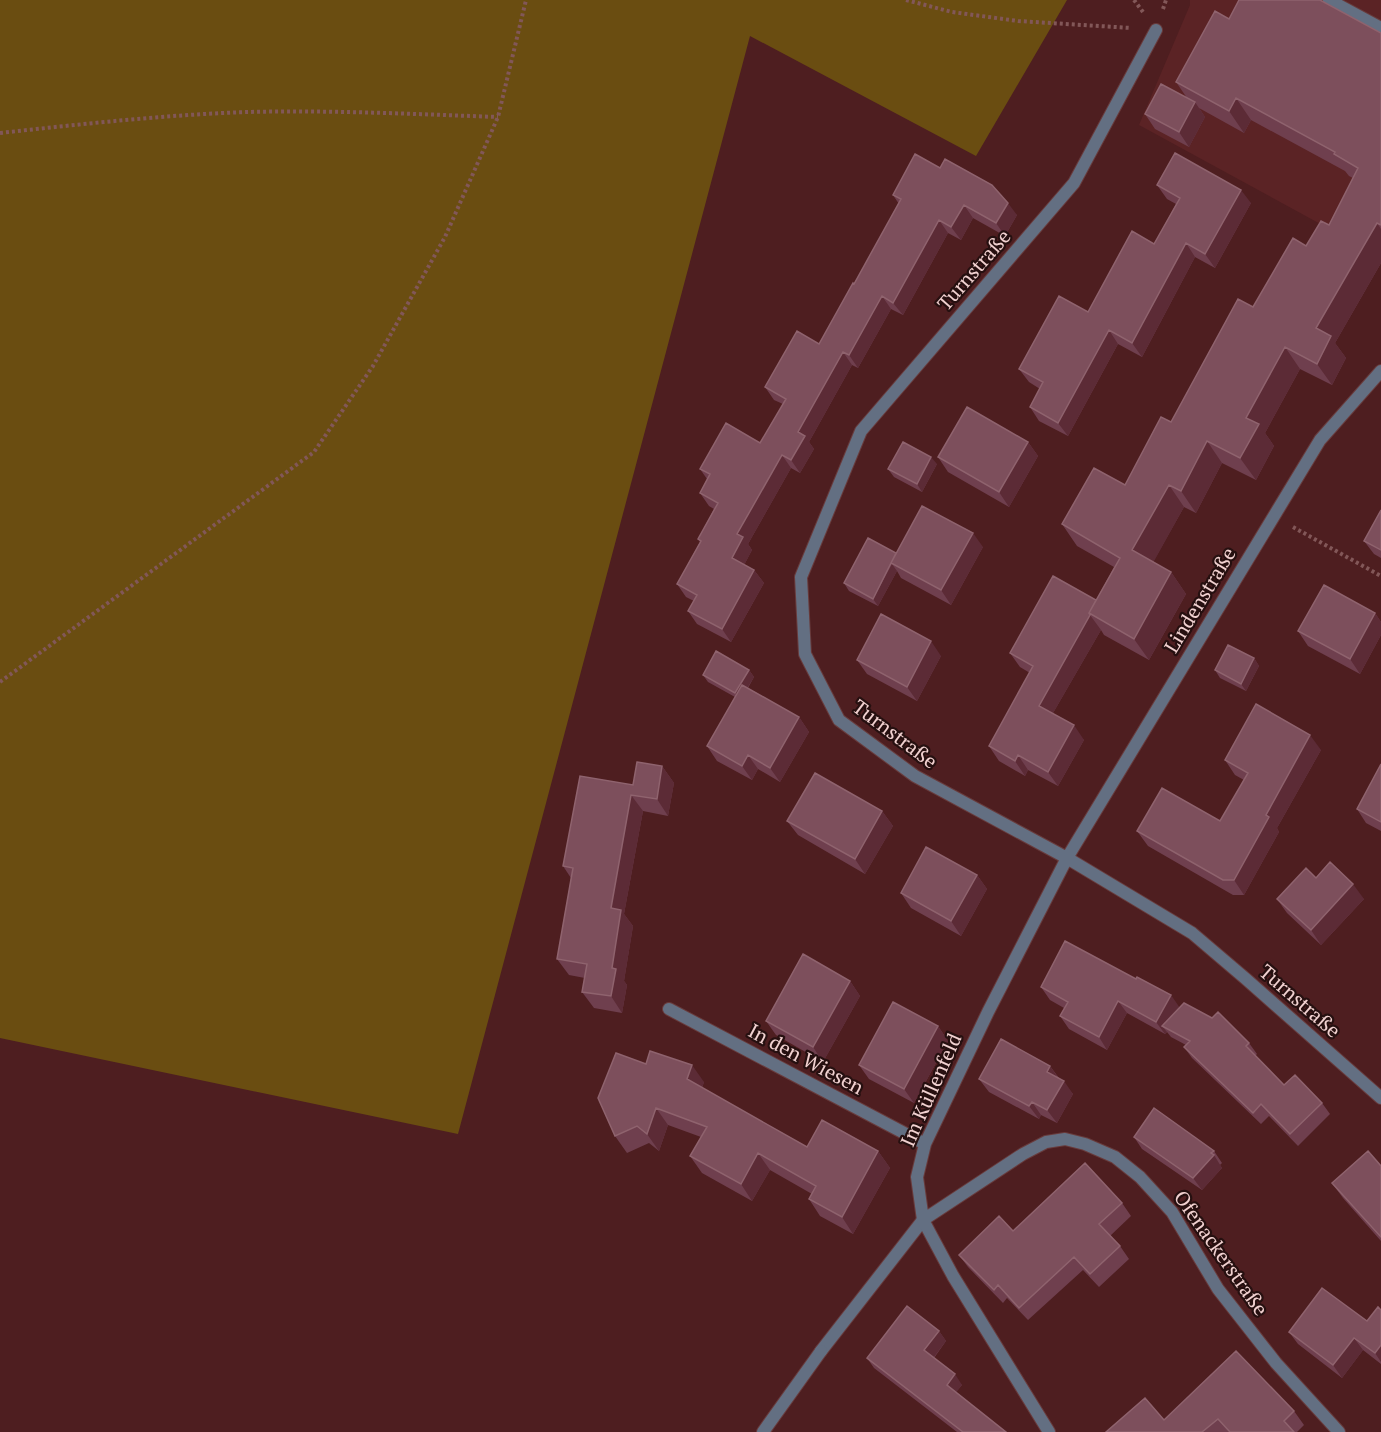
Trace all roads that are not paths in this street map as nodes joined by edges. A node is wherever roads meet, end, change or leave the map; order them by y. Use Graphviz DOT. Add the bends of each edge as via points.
graph roads {
  1 [pos="1329,0"];
  2 [pos="1381,28"];
  3 [pos="1156,30"];
  4 [pos="1381,371"];
  5 [pos="1066,858"];
  6 [pos="669,1009"];
  7 [pos="1381,1098"];
  8 [pos="925,1144"];
  9 [pos="923,1220"];
  10 [pos="763,1432"];
  11 [pos="1049,1432"];
  12 [pos="1339,1432"];
  1 -- 2 [label="street"];
  3 -- 5 [label="street, Turnstraße" via="1074,183 861,431 801,577 805,654 839,720 915,776"];
  4 -- 5 [label="street, Lindenstraße" via="1320,440"];
  5 -- 7 [label="street, Turnstraße" via="1192,933"];
  5 -- 8 [label="street, Im Küllenfeld"];
  6 -- 8 [label="street, In den Wiesen"];
  8 -- 9 [label="street, Im Küllenfeld" via="917,1177"];
  9 -- 10 [label="street, Ofenackerstraße" via="821,1350"];
  9 -- 11 [label="street, Im Küllenfeld"];
  9 -- 12 [label="street, Ofenackerstraße" via="1046,1142 1065,1139 1115,1157 1172,1212 1218,1289 1276,1363"];
}
